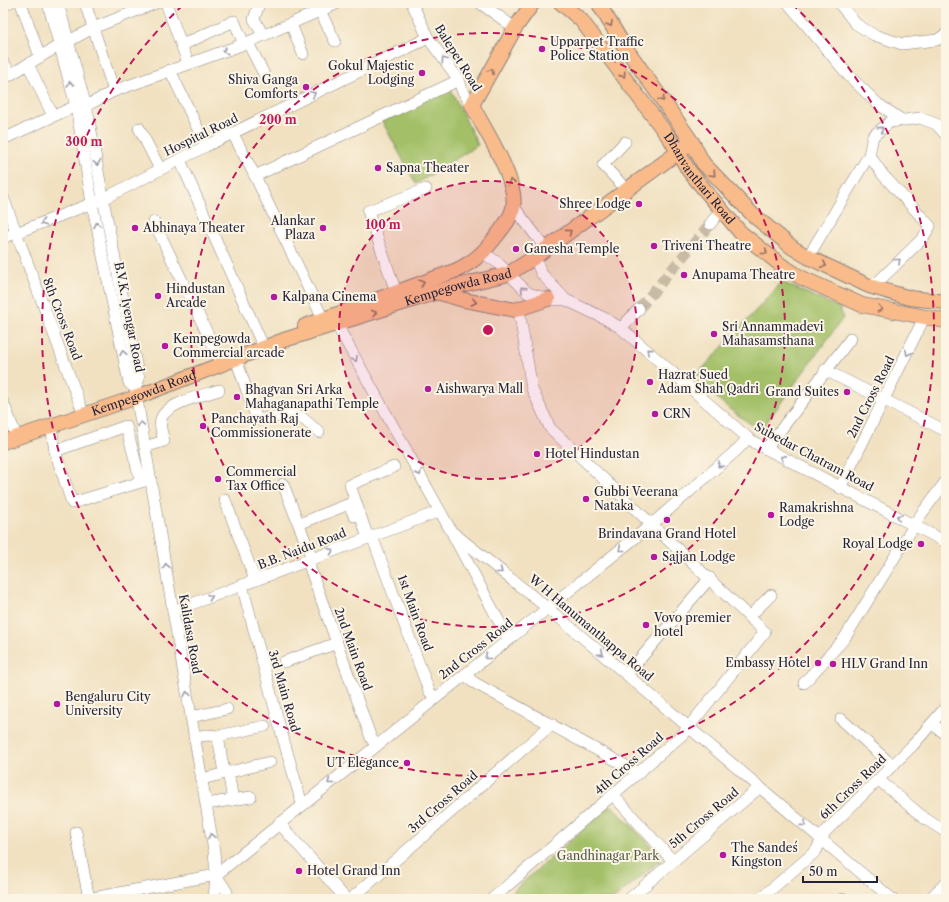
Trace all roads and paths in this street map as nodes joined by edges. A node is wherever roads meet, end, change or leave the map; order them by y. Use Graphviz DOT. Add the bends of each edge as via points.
graph roads {
  1 [pos="21,3"];
  2 [pos="48,3"];
  3 [pos="58,3"];
  4 [pos="85,3"];
  5 [pos="156,3"];
  6 [pos="166,3"];
  7 [pos="257,3"];
  8 [pos="338,3"];
  9 [pos="412,3"];
  10 [pos="480,3"];
  11 [pos="533,3"];
  12 [pos="561,3"];
  13 [pos="601,3"];
  14 [pos="788,3"];
  15 [pos="840,3"];
  16 [pos="318,7"];
  17 [pos="291,24"];
  18 [pos="93,28"];
  19 [pos="515,28"];
  20 [pos="946,34"];
  21 [pos="263,35"];
  22 [pos="428,38"];
  23 [pos="335,41"];
  24 [pos="64,43"];
  25 [pos="246,43"];
  26 [pos="623,44"];
  27 [pos="182,45"];
  28 [pos="303,54"];
  29 [pos="608,54"];
  30 [pos="40,57"];
  31 [pos="3,62"];
  32 [pos="188,63"];
  33 [pos="28,64"];
  34 [pos="170,70"];
  35 [pos="7,76"];
  36 [pos="265,76"];
  37 [pos="459,80"];
  38 [pos="114,91"];
  39 [pos="472,105"];
  40 [pos="81,106"];
  41 [pos="53,116"];
  42 [pos="902,120"];
  43 [pos="139,128"];
  44 [pos="233,134"];
  45 [pos="946,135"];
  46 [pos="3,139"];
  47 [pos="625,142"];
  48 [pos="692,142"];
  49 [pos="206,146"];
  50 [pos="677,152"];
  51 [pos="869,155"];
  52 [pos="180,160"];
  53 [pos="160,169"];
  54 [pos="255,176"];
  55 [pos="426,189"];
  56 [pos="627,190"];
  57 [pos="3,197"];
  58 [pos="103,199"];
  59 [pos="92,203"];
  60 [pos="514,207"];
  61 [pos="722,209"];
  62 [pos="154,222"];
  63 [pos="710,224"];
  64 [pos="16,233"];
  65 [pos="3,238"];
  66 [pos="483,253"];
  67 [pos="540,253"];
  68 [pos="808,257"];
  69 [pos="508,274"];
  70 [pos="868,286"];
  71 [pos="396,292"];
  72 [pos="436,292"];
  73 [pos="548,299"];
  74 [pos="566,300"];
  75 [pos="946,302"];
  76 [pos="639,309"];
  77 [pos="519,310"];
  78 [pos="924,318"];
  79 [pos="323,319"];
  80 [pos="946,321"];
  81 [pos="337,325"];
  82 [pos="621,328"];
  83 [pos="851,338"];
  84 [pos="284,340"];
  85 [pos="264,348"];
  86 [pos="236,358"];
  87 [pos="222,364"];
  88 [pos="825,370"];
  89 [pos="219,390"];
  90 [pos="136,392"];
  91 [pos="884,400"];
  92 [pos="3,402"];
  93 [pos="84,415"];
  94 [pos="51,426"];
  95 [pos="942,429"];
  96 [pos="319,432"];
  97 [pos="17,438"];
  98 [pos="748,438"];
  99 [pos="3,442"];
  100 [pos="145,447"];
  101 [pos="766,449"];
  102 [pos="55,451"];
  103 [pos="394,467"];
  104 [pos="146,480"];
  105 [pos="946,481"];
  106 [pos="283,484"];
  107 [pos="840,488"];
  108 [pos="225,500"];
  109 [pos="440,511"];
  110 [pos="299,524"];
  111 [pos="651,525"];
  112 [pos="915,525"];
  113 [pos="451,531"];
  114 [pos="368,538"];
  115 [pos="946,542"];
  116 [pos="310,559"];
  117 [pos="710,578"];
  118 [pos="256,580"];
  119 [pos="242,585"];
  120 [pos="771,595"];
  121 [pos="548,608"];
  122 [pos="173,611"];
  123 [pos="749,618"];
  124 [pos="509,640"];
  125 [pos="337,644"];
  126 [pos="284,662"];
  127 [pos="466,674"];
  128 [pos="626,674"];
  129 [pos="804,683"];
  130 [pos="435,698"];
  131 [pos="946,707"];
  132 [pos="227,709"];
  133 [pos="191,716"];
  134 [pos="842,719"];
  135 [pos="552,724"];
  136 [pos="932,724"];
  137 [pos="265,726"];
  138 [pos="689,728"];
  139 [pos="946,734"];
  140 [pos="218,736"];
  141 [pos="194,737"];
  142 [pos="376,745"];
  143 [pos="267,760"];
  144 [pos="893,766"];
  145 [pos="225,769"];
  146 [pos="639,773"];
  147 [pos="201,775"];
  148 [pos="879,780"];
  149 [pos="760,787"];
  150 [pos="613,795"];
  151 [pos="251,797"];
  152 [pos="233,800"];
  153 [pos="206,804"];
  154 [pos="302,804"];
  155 [pos="279,823"];
  156 [pos="76,832"];
  157 [pos="946,832"];
  158 [pos="822,840"];
  159 [pos="673,861"];
  160 [pos="216,875"];
  161 [pos="946,883"];
  162 [pos="88,899"];
  163 [pos="214,899"];
  164 [pos="228,899"];
  165 [pos="346,899"];
  166 [pos="351,899"];
  167 [pos="492,899"];
  168 [pos="629,899"];
  169 [pos="760,899"];
  170 [pos="892,899"];
  171 [pos="929,899"];
  1 -- 30 [label="street"];
  2 -- 24 [label="street, B.V.K. Iyengar Road"];
  3 -- 24 [label="street, B.V.K. Iyengar Road"];
  4 -- 18 [label="street"];
  5 -- 18 [label="street"];
  6 -- 27 [label="street"];
  7 -- 21 [label="street" via="254,19"];
  8 -- 16 [label="street"];
  9 -- 22 [label="street, Balepet Road"];
  10 -- 19 [label="street"];
  11 -- 19 [label="main road"];
  12 -- 29 [label="main road, Dhanvanthari Road" via="581,20"];
  13 -- 26 [label="main road, Dhanvanthari Road, one-way" via="600,6"];
  14 -- 42 [label="street" via="848,75 878,104"];
  15 -- 20 [label="street" via="856,24 874,35 902,44 937,40"];
  16 -- 17 [label="street"];
  16 -- 23 [label="street"];
  17 -- 21 [label="street"];
  17 -- 28 [label="street"];
  18 -- 24 [label="street"];
  18 -- 38 [label="street"];
  39 -- 19 [label="main road, one-way"];
  21 -- 25 [label="street"];
  37 -- 22 [label="street, Balepet Road, one-way"];
  44 -- 22 [label="street, Hospital Road, one-way"];
  24 -- 30 [label="street"];
  24 -- 40 [label="street, B.V.K. Iyengar Road"];
  25 -- 27 [label="street" via="234,21"];
  25 -- 32 [label="street, one-way"];
  25 -- 36 [label="street"];
  26 -- 29 [label="main road"];
  26 -- 48 [label="main road, Dhanvanthari Road, one-way"];
  27 -- 32 [label="street"];
  29 -- 50 [label="main road, Dhanvanthari Road, one-way" via="671,140"];
  30 -- 33 [label="street"];
  31 -- 35 [label="street"];
  32 -- 34 [label="street"];
  33 -- 35 [label="street"];
  33 -- 41 [label="street"];
  34 -- 38 [label="street"];
  34 -- 49 [label="street"];
  37 -- 39 [label="street, Balepet Road"];
  37 -- 54 [label="street"];
  38 -- 40 [label="street"];
  60 -- 39 [label="main road, one-way" via="511,182"];
  40 -- 41 [label="street"];
  40 -- 58 [label="street, B.V.K. Iyengar Road, one-way"];
  40 -- 59 [label="street, B.V.K. Iyengar Road"];
  41 -- 46 [label="street"];
  42 -- 45 [label="street" via="920,118 936,124"];
  51 -- 42 [label="street, one-way" via="873,136 890,122"];
  43 -- 53 [label="street"];
  44 -- 49 [label="street, Hospital Road"];
  44 -- 54 [label="street"];
  47 -- 56 [label="street" via="603,165"];
  48 -- 50 [label="main road, Kempegowda Road"];
  48 -- 68 [label="main road, Dhanvanthari Road, one-way" via="703,163 753,215"];
  49 -- 52 [label="street, Hospital Road"];
  50 -- 56 [label="main road, Kempegowda Road"];
  50 -- 61 [label="main road, Dhanvanthari Road" via="689,171"];
  51 -- 68 [label="street"];
  70 -- 51 [label="street, one-way" via="878,282 923,238 930,226 883,175"];
  52 -- 53 [label="street, Hospital Road"];
  52 -- 85 [label="street"];
  53 -- 58 [label="street, Hospital Road"];
  54 -- 79 [label="street"];
  55 -- 71 [label="street" via="368,211"];
  67 -- 56 [label="main road, Kempegowda Road, one-way"];
  57 -- 64 [label="street, 8th Cross Road"];
  58 -- 59 [label="street, Hospital Road"];
  58 -- 90 [label="street, B.V.K. Iyengar Road" via="139,379"];
  59 -- 64 [label="street, Hospital Road, one-way"];
  90 -- 59 [label="street, B.V.K. Iyengar Road, one-way" via="129,383"];
  60 -- 66 [label="main road, Kempegowda Road" via="510,217"];
  60 -- 67 [label="street"];
  61 -- 63 [label="street"];
  61 -- 78 [label="main road, Dhanvanthari Road, one-way" via="740,232 800,277 862,305"];
  62 -- 87 [label="street"];
  64 -- 65 [label="street, Hospital Road"];
  64 -- 93 [label="street, 8th Cross Road"];
  66 -- 69 [label="street, Subedar Chatram Road" via="497,262"];
  71 -- 66 [label="main road, Kempegowda Road, one-way" via="457,270"];
  67 -- 69 [label="main road, Kempegowda Road"];
  67 -- 74 [label="street" via="541,273"];
  68 -- 70 [label="main road, Dhanvanthari Road, one-way"];
  69 -- 72 [label="main road, Kempegowda Road"];
  73 -- 69 [label="street, Subedar Chatram Road, one-way" via="528,294"];
  70 -- 75 [label="main road, Dhanvanthari Road" via="910,298"];
  71 -- 79 [label="main road, Kempegowda Road"];
  72 -- 77 [label="main road, one-way"];
  81 -- 72 [label="main road, Kempegowda Road, one-way"];
  73 -- 74 [label="street, Subedar Chatram Road"];
  73 -- 77 [label="main road"];
  74 -- 82 [label="street, Subedar Chatram Road"];
  76 -- 82 [label="street"];
  77 -- 111 [label="street" via="532,389 550,428"];
  78 -- 80 [label="main road, Dhanvanthari Road"];
  78 -- 91 [label="street, 2nd Cross Road, one-way"];
  79 -- 84 [label="main road, Kempegowda Road" via="289,332"];
  81 -- 84 [label="main road, Kempegowda Road"];
  81 -- 109 [label="street, W H Hanumanthappa Road, one-way"];
  98 -- 82 [label="street, Subedar Chatram Road, one-way"];
  83 -- 88 [label="street"];
  84 -- 85 [label="main road, Kempegowda Road"];
  85 -- 86 [label="main road, Kempegowda Road"];
  86 -- 87 [label="main road, Kempegowda Road"];
  86 -- 96 [label="street" via="257,420 285,415 300,416"];
  87 -- 90 [label="main road, Kempegowda Road"];
  88 -- 91 [label="street"];
  88 -- 101 [label="street"];
  89 -- 100 [label="street" via="172,406 161,418 160,429 164,441"];
  90 -- 93 [label="main road, Kempegowda Road"];
  100 -- 90 [label="street, Kalidasa Road, one-way"];
  91 -- 95 [label="street"];
  91 -- 107 [label="street, 2nd Cross Road"];
  92 -- 97 [label="street"];
  93 -- 94 [label="main road, Kempegowda Road"];
  94 -- 97 [label="main road, Kempegowda Road"];
  94 -- 102 [label="street"];
  97 -- 99 [label="main road, Kempegowda Road"];
  98 -- 101 [label="street, Subedar Chatram Road"];
  98 -- 111 [label="street, 2nd Cross Road, one-way"];
  100 -- 104 [label="street, Kalidasa Road"];
  107 -- 101 [label="street, Subedar Chatram Road, one-way"];
  102 -- 104 [label="street" via="72,503"];
  102 -- 104 [label="street" via="126,426"];
  103 -- 114 [label="street" via="350,485"];
  122 -- 104 [label="street, Kalidasa Road, one-way"];
  105 -- 112 [label="street"];
  106 -- 110 [label="street, 2nd Main Road"];
  112 -- 107 [label="street, Subedar Chatram Road, one-way"];
  108 -- 118 [label="street"];
  109 -- 113 [label="street, W H Hanumanthappa Road"];
  109 -- 114 [label="street, B.B. Naidu Road"];
  110 -- 114 [label="street" via="349,504"];
  110 -- 116 [label="street, 2nd Main Road"];
  111 -- 117 [label="street"];
  111 -- 121 [label="street, 2nd Cross Road, one-way"];
  112 -- 115 [label="street, Subedar Chatram Road"];
  112 -- 129 [label="street" via="844,639"];
  113 -- 121 [label="street, W H Hanumanthappa Road, one-way"];
  113 -- 124 [label="street"];
  116 -- 114 [label="street, B.B. Naidu Road, one-way"];
  114 -- 130 [label="street, 1st Main Road" via="429,691"];
  116 -- 118 [label="street, B.B. Naidu Road"];
  116 -- 125 [label="street, 2nd Main Road" via="310,568"];
  117 -- 123 [label="street"];
  117 -- 128 [label="street"];
  118 -- 119 [label="street, B.B. Naidu Road"];
  122 -- 119 [label="street, B.B. Naidu Road, one-way"];
  119 -- 154 [label="street, 3rd Main Road"];
  120 -- 123 [label="street"];
  121 -- 124 [label="street, 2nd Cross Road"];
  121 -- 128 [label="street, W H Hanumanthappa Road, one-way"];
  133 -- 122 [label="street, Kalidasa Road, one-way"];
  123 -- 138 [label="street, 4th Cross Road" via="765,632"];
  124 -- 127 [label="street, 2nd Cross Road, one-way"];
  125 -- 126 [label="street"];
  125 -- 142 [label="street, 2nd Main Road"];
  127 -- 130 [label="street, 2nd Cross Road"];
  127 -- 135 [label="street" via="472,682"];
  128 -- 138 [label="street, W H Hanumanthappa Road"];
  130 -- 142 [label="street, 2nd Cross Road"];
  131 -- 136 [label="street, 6th Cross Road"];
  132 -- 133 [label="street"];
  133 -- 141 [label="street, Kalidasa Road"];
  134 -- 144 [label="street"];
  135 -- 146 [label="street"];
  135 -- 166 [label="street, 3rd Cross Road"];
  136 -- 139 [label="street"];
  136 -- 144 [label="street, 6th Cross Road"];
  137 -- 140 [label="street"];
  138 -- 146 [label="street, 4th Cross Road"];
  138 -- 149 [label="street, W H Hanumanthappa Road"];
  140 -- 141 [label="street"];
  140 -- 145 [label="street"];
  141 -- 147 [label="street, Kalidasa Road"];
  142 -- 154 [label="street, 2nd Cross Road, one-way"];
  143 -- 145 [label="street"];
  144 -- 148 [label="street, 6th Cross Road"];
  145 -- 147 [label="street"];
  145 -- 152 [label="street"];
  146 -- 150 [label="street, 4th Cross Road"];
  147 -- 153 [label="street, Kalidasa Road"];
  148 -- 157 [label="street" via="924,818"];
  148 -- 158 [label="street, 6th Cross Road" via="825,832"];
  149 -- 158 [label="street, W H Hanumanthappa Road, one-way"];
  149 -- 159 [label="street, 5th Cross Road"];
  150 -- 159 [label="street"];
  150 -- 167 [label="street, 4th Cross Road"];
  151 -- 152 [label="street"];
  152 -- 153 [label="street"];
  160 -- 153 [label="street, Kalidasa Road, one-way"];
  154 -- 155 [label="street, 2nd Cross Road"];
  155 -- 160 [label="street, 2nd Cross Road"];
  155 -- 165 [label="street"];
  156 -- 162 [label="street"];
  158 -- 169 [label="street, 6th Cross Road" via="816,852"];
  158 -- 170 [label="street, W H Hanumanthappa Road"];
  159 -- 168 [label="street, 5th Cross Road"];
  160 -- 162 [label="street"];
  160 -- 163 [label="street, Kalidasa Road"];
  160 -- 164 [label="street, Kalidasa Road" via="227,892"];
  161 -- 171 [label="street"];
}
